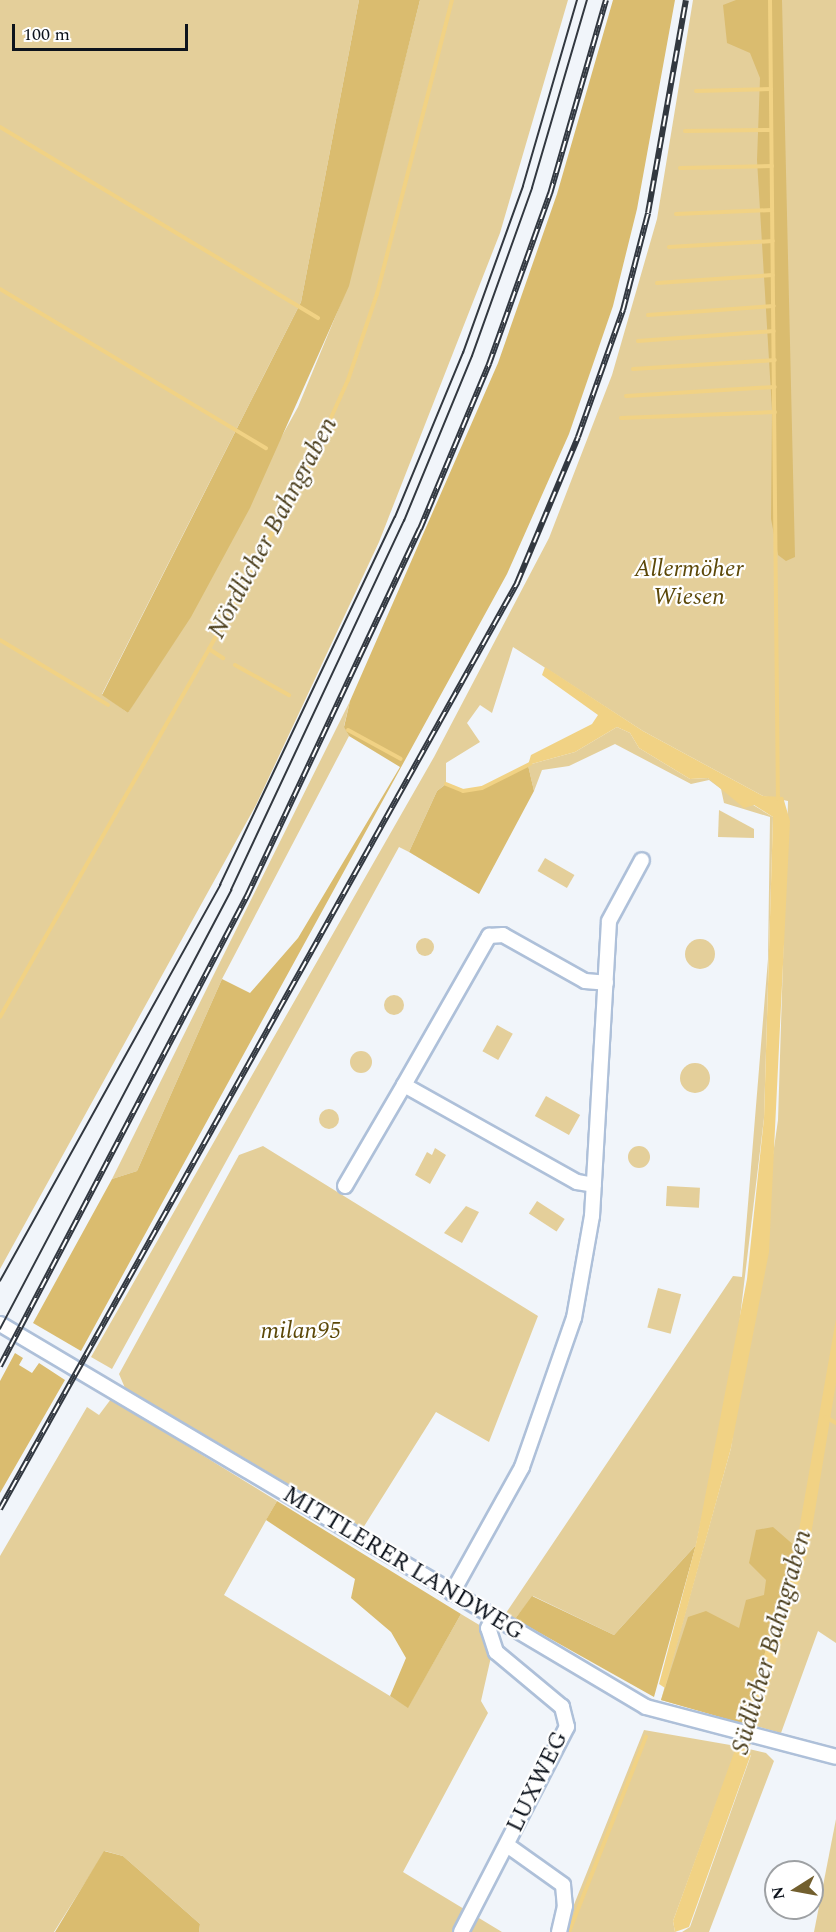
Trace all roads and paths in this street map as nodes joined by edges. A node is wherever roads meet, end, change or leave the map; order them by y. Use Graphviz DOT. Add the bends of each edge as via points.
graph roads {
  1 [pos="642,860"];
  2 [pos="606,983"];
  3 [pos="404,1085"];
  4 [pos="594,1185"];
  5 [pos="345,1186"];
  6 [pos="0,1324"];
  7 [pos="452,1593"];
  8 [pos="494,1618"];
  9 [pos="831,1755"];
  10 [pos="507,1845"];
  11 [pos="461,1932"];
  12 [pos="559,1932"];
  1 -- 2 [label="street" via="609,921"];
  2 -- 3 [label="street" via="585,981 503,935 489,936"];
  2 -- 4 [label="street"];
  3 -- 4 [label="street" via="577,1182"];
  3 -- 5 [label="street"];
  4 -- 7 [label="street" via="574,1318 549,1402 514,1485"];
  6 -- 7 [label="street, MITTLERER LANDWEG"];
  7 -- 8 [label="street, MITTLERER LANDWEG"];
  8 -- 9 [label="street, MITTLERER LANDWEG" via="646,1707"];
  8 -- 10 [label="street, LUXWEG" via="488,1628 496,1652 562,1707 567,1719"];
  10 -- 11 [label="street, LUXWEG"];
  10 -- 12 [label="street" via="563,1886 565,1906"];
}
